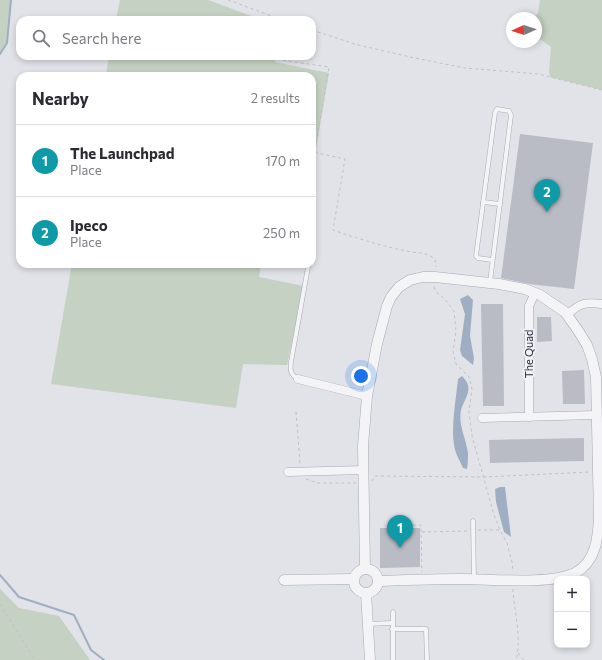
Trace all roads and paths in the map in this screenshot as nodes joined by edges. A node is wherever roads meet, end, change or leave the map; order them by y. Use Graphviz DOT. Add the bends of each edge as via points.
graph roads {
  1 [pos="228,0"];
  2 [pos="271,16"];
  3 [pos="316,31"];
  4 [pos="281,60"];
  5 [pos="602,90"];
  6 [pos="316,144"];
  7 [pos="316,153"];
  8 [pos="483,202"];
  9 [pos="500,204"];
  10 [pos="492,260"];
  11 [pos="308,268"];
  12 [pos="435,277"];
  13 [pos="490,283"];
  14 [pos="535,293"];
  15 [pos="602,304"];
  16 [pos="567,315"];
  17 [pos="298,379"];
  18 [pos="366,396"];
  19 [pos="597,415"];
  20 [pos="529,417"];
  21 [pos="482,418"];
  22 [pos="364,470"];
  23 [pos="288,472"];
  24 [pos="598,472"];
  25 [pos="484,477"];
  26 [pos="473,521"];
  27 [pos="397,528"];
  28 [pos="474,530"];
  29 [pos="500,530"];
  30 [pos="421,532"];
  31 [pos="365,569"];
  32 [pos="354,579"];
  33 [pos="474,579"];
  34 [pos="284,580"];
  35 [pos="422,580"];
  36 [pos="513,580"];
  37 [pos="378,581"];
  38 [pos="366,593"];
  39 [pos="0,604"];
  40 [pos="393,612"];
  41 [pos="392,622"];
  42 [pos="368,624"];
  43 [pos="392,630"];
  44 [pos="517,653"];
  45 [pos="35,660"];
  46 [pos="370,660"];
  47 [pos="393,660"];
  48 [pos="427,660"];
  49 [pos="516,660"];
  50 [pos="524,660"];
  1 -- 2 [label="path"];
  3 -- 5 [label="path" via="358,45 415,58 466,68 538,74"];
  4 -- 6 [label="path" via="329,67"];
  7 -- 12 [label="path" via="345,159 333,230 386,247 428,254 436,262"];
  8 -- 9 [label="lane"];
  8 -- 9 [label="lane" via="495,113 497,109 507,110 511,114"];
  8 -- 10 [label="lane" via="476,256"];
  9 -- 10 [label="lane"];
  10 -- 13 [label="lane"];
  11 -- 17 [label="lane" via="290,371"];
  12 -- 13 [label="street"];
  12 -- 18 [label="street" via="410,280 399,287 391,297 377,344"];
  12 -- 25 [label="path" via="436,292 454,311 456,332 453,352 456,364 469,377 472,389 469,412 472,436"];
  13 -- 14 [label="street"];
  14 -- 16 [label="street"];
  14 -- 20 [label="street, The Quad" via="529,306"];
  15 -- 16 [label="street" via="583,304"];
  16 -- 19 [label="street" via="587,345 592,359 596,377"];
  17 -- 18 [label="street"];
  18 -- 22 [label="street"];
  19 -- 20 [label="street"];
  19 -- 24 [label="street"];
  20 -- 21 [label="street"];
  22 -- 23 [label="street"];
  22 -- 31 [label="street"];
  24 -- 25 [label="path"];
  24 -- 36 [label="street" via="598,535 595,550 587,562 576,572 566,576 547,580"];
  25 -- 29 [label="path"];
  26 -- 28 [label="lane"];
  27 -- 30 [label="path" via="421,525"];
  28 -- 29 [label="path"];
  28 -- 30 [label="path"];
  28 -- 33 [label="lane"];
  29 -- 36 [label="path" via="512,562"];
  30 -- 35 [label="path"];
  31 -- 32 [label="street" via="358,572"];
  31 -- 37 [label="street" via="373,570"];
  32 -- 34 [label="street"];
  32 -- 38 [label="street" via="358,590"];
  33 -- 35 [label="street"];
  33 -- 36 [label="street"];
  35 -- 37 [label="street"];
  36 -- 44 [label="path"];
  37 -- 38 [label="street" via="376,588"];
  38 -- 42 [label="street"];
  39 -- 45 [label="path"];
  40 -- 41 [label="lane"];
  41 -- 42 [label="lane"];
  41 -- 43 [label="lane"];
  42 -- 46 [label="street"];
  43 -- 47 [label="lane"];
  43 -- 48 [label="lane" via="426,629"];
  44 -- 49 [label="path"];
  44 -- 50 [label="path"];
}
